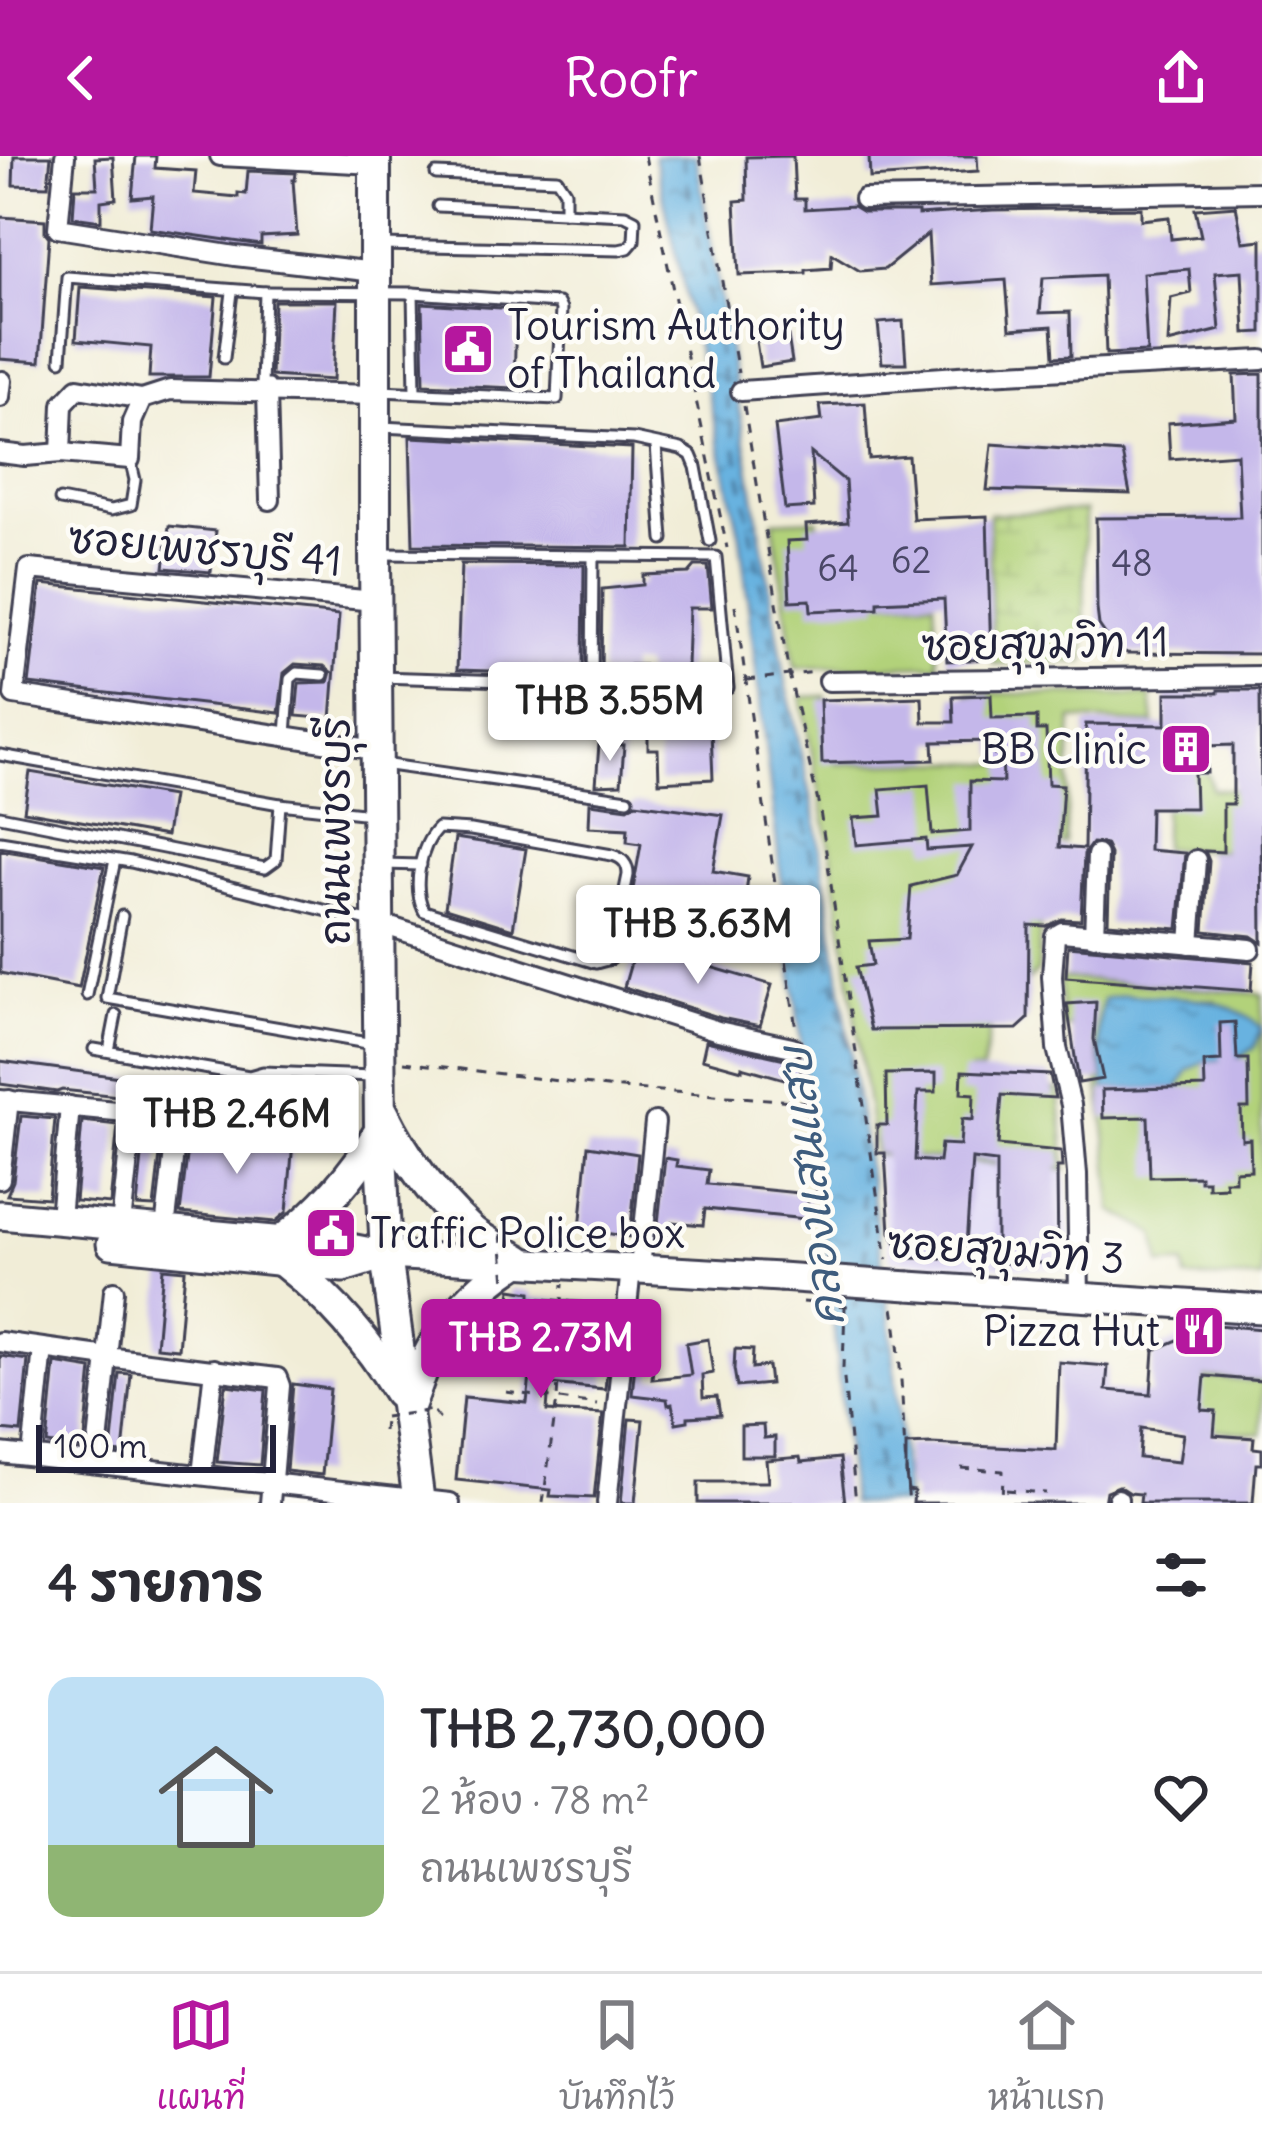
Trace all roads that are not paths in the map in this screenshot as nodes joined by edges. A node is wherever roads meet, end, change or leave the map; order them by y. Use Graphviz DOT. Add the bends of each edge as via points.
graph roads {
  1 [pos="64,156"];
  2 [pos="220,156"];
  3 [pos="375,160"];
  4 [pos="436,174"];
  5 [pos="1262,192"];
  6 [pos="864,199"];
  7 [pos="438,206"];
  8 [pos="565,212"];
  9 [pos="375,270"];
  10 [pos="232,292"];
  11 [pos="265,292"];
  12 [pos="413,293"];
  13 [pos="224,358"];
  14 [pos="61,360"];
  15 [pos="1262,360"];
  16 [pos="375,391"];
  17 [pos="741,391"];
  18 [pos="267,392"];
  19 [pos="415,392"];
  20 [pos="142,398"];
  21 [pos="375,427"];
  22 [pos="656,445"];
  23 [pos="61,453"];
  24 [pos="0,454"];
  25 [pos="130,459"];
  26 [pos="60,500"];
  27 [pos="270,500"];
  28 [pos="663,539"];
  29 [pos="710,541"];
  30 [pos="375,554"];
  31 [pos="593,557"];
  32 [pos="375,602"];
  33 [pos="323,675"];
  34 [pos="826,676"];
  35 [pos="1262,676"];
  36 [pos="376,677"];
  37 [pos="592,686"];
  38 [pos="286,735"];
  39 [pos="0,755"];
  40 [pos="376,756"];
  41 [pos="628,799"];
  42 [pos="280,804"];
  43 [pos="377,814"];
  44 [pos="0,816"];
  45 [pos="0,841"];
  46 [pos="1097,855"];
  47 [pos="115,860"];
  48 [pos="1196,860"];
  49 [pos="377,864"];
  50 [pos="421,865"];
  51 [pos="122,916"];
  52 [pos="378,923"];
  53 [pos="617,931"];
  54 [pos="1094,935"];
  55 [pos="1190,944"];
  56 [pos="1250,949"];
  57 [pos="731,952"];
  58 [pos="87,995"];
  59 [pos="116,1015"];
  60 [pos="792,1047"];
  61 [pos="94,1049"];
  62 [pos="109,1052"];
  63 [pos="379,1060"];
  64 [pos="4,1100"];
  65 [pos="70,1106"];
  66 [pos="133,1112"];
  67 [pos="178,1117"];
  68 [pos="380,1119"];
  69 [pos="656,1122"];
  70 [pos="316,1130"];
  71 [pos="0,1179"];
  72 [pos="61,1208"];
  73 [pos="122,1214"];
  74 [pos="0,1215"];
  75 [pos="166,1220"];
  76 [pos="0,1232"];
  77 [pos="283,1253"];
  78 [pos="386,1255"];
  79 [pos="635,1268"];
  80 [pos="512,1272"];
  81 [pos="114,1291"];
  82 [pos="1079,1298"];
  83 [pos="1262,1310"];
  84 [pos="0,1342"];
  85 [pos="43,1348"];
  86 [pos="107,1357"];
  87 [pos="214,1369"];
  88 [pos="402,1415"];
  89 [pos="0,1453"];
  90 [pos="32,1456"];
  91 [pos="95,1463"];
  92 [pos="202,1475"];
  93 [pos="272,1482"];
  94 [pos="332,1496"];
  95 [pos="429,1502"];
  96 [pos="270,1503"];
  97 [pos="607,1503"];
  1 -- 9 [label="street" via="58,228"];
  2 -- 3 [label="street"];
  3 -- 9 [label="main road, ถนนเพชรบุรี"];
  4 -- 8 [label="lane" via="557,179"];
  5 -- 6 [label="street"];
  7 -- 8 [label="lane"];
  8 -- 9 [label="lane" via="631,216 634,241 619,250"];
  9 -- 11 [label="lane"];
  9 -- 12 [label="lane"];
  9 -- 16 [label="main road, ถนนเพชรบุรี"];
  10 -- 11 [label="lane"];
  10 -- 13 [label="lane"];
  10 -- 14 [label="lane" via="68,277"];
  11 -- 16 [label="lane" via="262,385"];
  12 -- 19 [label="lane"];
  12 -- 19 [label="lane" via="553,301 561,309 557,399"];
  15 -- 17 [label="street"];
  16 -- 18 [label="street"];
  16 -- 19 [label="lane"];
  16 -- 21 [label="main road, ถนนเพชรบุรี"];
  18 -- 20 [label="street" via="170,390"];
  18 -- 27 [label="street"];
  20 -- 23 [label="street" via="78,388 63,404"];
  20 -- 25 [label="street"];
  21 -- 22 [label="lane"];
  21 -- 30 [label="main road, ถนนเพชรบุรี"];
  22 -- 28 [label="lane"];
  22 -- 29 [label="lane" via="692,455"];
  23 -- 24 [label="street"];
  23 -- 25 [label="street"];
  25 -- 26 [label="lane" via="131,505 111,510"];
  30 -- 31 [label="lane"];
  30 -- 32 [label="main road, ถนนเพชรบุรี"];
  31 -- 37 [label="lane"];
  31 -- 37 [label="lane" via="716,556 728,688"];
  32 -- 36 [label="main road, ถนนเพชรบุรี"];
  32 -- 38 [label="street, ซอยเพชรบุรี 41" via="28,569 14,695"];
  33 -- 38 [label="lane" via="290,679"];
  34 -- 35 [label="street, ซอยสุขุมวิท 11"];
  36 -- 37 [label="lane"];
  36 -- 40 [label="main road, ถนนเพชรบุรี"];
  38 -- 40 [label="street"];
  39 -- 42 [label="lane"];
  40 -- 41 [label="lane"];
  40 -- 43 [label="main road, ถนนเพชรบุรี"];
  42 -- 43 [label="lane"];
  42 -- 44 [label="lane" via="276,860 265,868"];
  43 -- 49 [label="main road, ถนนเพชรบุรี"];
  45 -- 47 [label="lane"];
  46 -- 54 [label="street"];
  47 -- 52 [label="lane"];
  47 -- 58 [label="lane"];
  48 -- 55 [label="street"];
  49 -- 50 [label="lane"];
  49 -- 52 [label="main road, ถนนเพชรบุรี"];
  50 -- 53 [label="lane" via="419,904 428,913 596,963 611,959"];
  50 -- 53 [label="lane" via="429,837 444,827 622,860 628,875"];
  51 -- 63 [label="lane" via="107,998"];
  52 -- 60 [label="street"];
  52 -- 63 [label="main road, ถนนเพชรบุรี"];
  53 -- 57 [label="lane"];
  54 -- 55 [label="street"];
  54 -- 82 [label="street" via="1055,936 1052,976 1077,1174"];
  55 -- 56 [label="street"];
  59 -- 62 [label="lane"];
  61 -- 62 [label="lane"];
  62 -- 63 [label="lane" via="249,1076"];
  63 -- 68 [label="main road, ถนนเพชรบุรี"];
  64 -- 65 [label="street"];
  64 -- 71 [label="street"];
  65 -- 66 [label="street"];
  65 -- 72 [label="street"];
  66 -- 67 [label="street"];
  66 -- 73 [label="street"];
  67 -- 70 [label="street"];
  67 -- 75 [label="street"];
  68 -- 77 [label="main road" via="363,1158"];
  68 -- 78 [label="main road, ถนนเพชรบุรี"];
  68 -- 80 [label="main road" via="425,1181"];
  69 -- 79 [label="street"];
  74 -- 77 [label="street"];
  76 -- 77 [label="street"];
  77 -- 78 [label="street, ซอยสุขุมวิท 3" via="343,1268"];
  77 -- 88 [label="main road" via="384,1367"];
  78 -- 80 [label="street, ซอยสุขุมวิท 3"];
  78 -- 88 [label="main road, ถนนเพชรบุรี"];
  79 -- 80 [label="street, ซอยสุขุมวิท 3"];
  79 -- 82 [label="street, ซอยสุขุมวิท 3, bridge" via="780,1276 901,1294"];
  79 -- 97 [label="street"];
  80 -- 88 [label="main road" via="491,1277 470,1296 431,1350"];
  81 -- 86 [label="street"];
  82 -- 83 [label="street, ซอยสุขุมวิท 3"];
  84 -- 85 [label="street"];
  85 -- 86 [label="street"];
  85 -- 90 [label="street"];
  86 -- 87 [label="street"];
  86 -- 91 [label="street"];
  87 -- 92 [label="street"];
  87 -- 93 [label="street" via="280,1382"];
  88 -- 95 [label="main road, ถนนเพชรบุรี"];
  89 -- 90 [label="street"];
  90 -- 91 [label="street"];
  91 -- 92 [label="street"];
  92 -- 93 [label="street"];
  93 -- 94 [label="street"];
  93 -- 96 [label="street"];
  94 -- 95 [label="street"];
}
